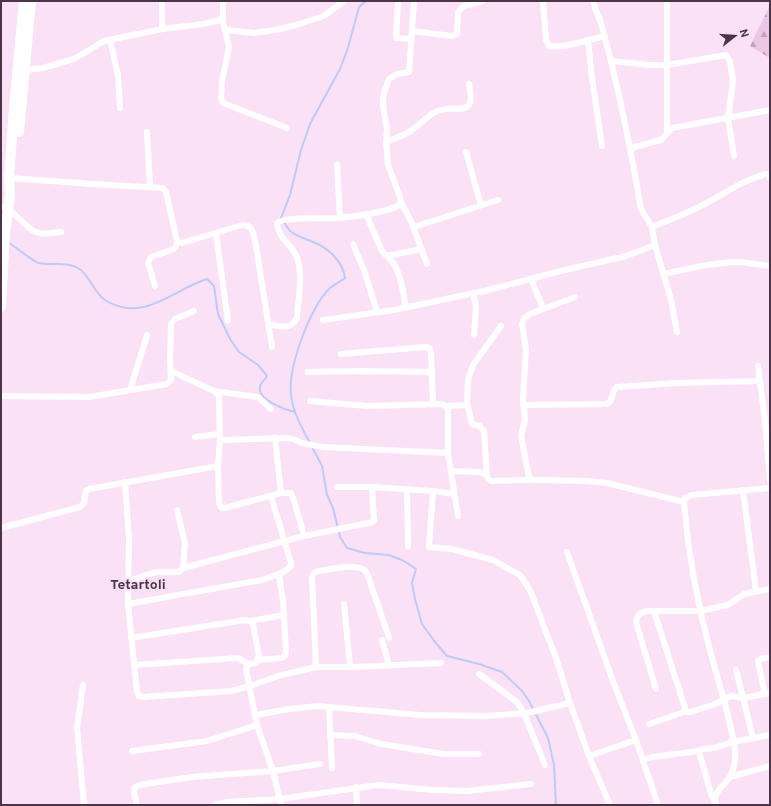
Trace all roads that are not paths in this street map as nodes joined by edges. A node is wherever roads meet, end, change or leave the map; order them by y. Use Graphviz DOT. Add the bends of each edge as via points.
graph roads {
  1 [pos="24,1"];
  2 [pos="31,1"];
  3 [pos="162,1"];
  4 [pos="223,1"];
  5 [pos="344,1"];
  6 [pos="398,1"];
  7 [pos="414,1"];
  8 [pos="483,1"];
  9 [pos="544,1"];
  10 [pos="593,1"];
  11 [pos="667,1"];
  12 [pos="222,18"];
  13 [pos="162,29"];
  14 [pos="226,30"];
  15 [pos="412,31"];
  16 [pos="605,36"];
  17 [pos="411,39"];
  18 [pos="110,40"];
  19 [pos="588,40"];
  20 [pos="611,61"];
  21 [pos="667,65"];
  22 [pos="25,70"];
  23 [pos="469,84"];
  24 [pos="120,108"];
  25 [pos="770,110"];
  26 [pos="728,118"];
  27 [pos="287,128"];
  28 [pos="147,132"];
  29 [pos="666,134"];
  30 [pos="386,142"];
  31 [pos="602,146"];
  32 [pos="631,148"];
  33 [pos="466,152"];
  34 [pos="734,156"];
  35 [pos="337,165"];
  36 [pos="13,178"];
  37 [pos="770,178"];
  38 [pos="150,186"];
  39 [pos="498,200"];
  40 [pos="401,202"];
  41 [pos="481,205"];
  42 [pos="5,208"];
  43 [pos="366,214"];
  44 [pos="340,218"];
  45 [pos="414,227"];
  46 [pos="652,227"];
  47 [pos="61,232"];
  48 [pos="216,234"];
  49 [pos="177,241"];
  50 [pos="353,244"];
  51 [pos="655,245"];
  52 [pos="422,249"];
  53 [pos="387,256"];
  54 [pos="427,264"];
  55 [pos="770,266"];
  56 [pos="663,274"];
  57 [pos="531,279"];
  58 [pos="155,286"];
  59 [pos="474,293"];
  60 [pos="575,297"];
  61 [pos="406,307"];
  62 [pos="1,308"];
  63 [pos="543,308"];
  64 [pos="194,311"];
  65 [pos="377,312"];
  66 [pos="322,320"];
  67 [pos="228,321"];
  68 [pos="268,324"];
  69 [pos="501,326"];
  70 [pos="677,332"];
  71 [pos="147,335"];
  72 [pos="474,335"];
  73 [pos="272,347"];
  74 [pos="341,354"];
  75 [pos="758,366"];
  76 [pos="171,371"];
  77 [pos="308,372"];
  78 [pos="432,372"];
  79 [pos="759,381"];
  80 [pos="130,390"];
  81 [pos="214,390"];
  82 [pos="1,396"];
  83 [pos="310,401"];
  84 [pos="433,403"];
  85 [pos="467,403"];
  86 [pos="523,405"];
  87 [pos="446,406"];
  88 [pos="271,409"];
  89 [pos="196,437"];
  90 [pos="220,437"];
  91 [pos="275,437"];
  92 [pos="448,453"];
  93 [pos="218,466"];
  94 [pos="451,472"];
  95 [pos="487,475"];
  96 [pos="532,480"];
  97 [pos="770,481"];
  98 [pos="125,482"];
  99 [pos="338,487"];
  100 [pos="372,487"];
  101 [pos="770,488"];
  102 [pos="407,490"];
  103 [pos="743,490"];
  104 [pos="433,491"];
  105 [pos="281,493"];
  106 [pos="454,494"];
  107 [pos="271,496"];
  108 [pos="684,502"];
  109 [pos="177,510"];
  110 [pos="458,516"];
  111 [pos="1,528"];
  112 [pos="304,536"];
  113 [pos="284,542"];
  114 [pos="408,546"];
  115 [pos="568,552"];
  116 [pos="183,568"];
  117 [pos="279,574"];
  118 [pos="128,581"];
  119 [pos="770,589"];
  120 [pos="756,591"];
  121 [pos="128,604"];
  122 [pos="344,604"];
  123 [pos="654,611"];
  124 [pos="700,611"];
  125 [pos="284,615"];
  126 [pos="250,621"];
  127 [pos="131,638"];
  128 [pos="770,657"];
  129 [pos="258,660"];
  130 [pos="441,663"];
  131 [pos="249,664"];
  132 [pos="134,665"];
  133 [pos="388,665"];
  134 [pos="316,667"];
  135 [pos="350,667"];
  136 [pos="736,670"];
  137 [pos="479,674"];
  138 [pos="83,685"];
  139 [pos="250,686"];
  140 [pos="656,689"];
  141 [pos="768,694"];
  142 [pos="743,698"];
  143 [pos="723,700"];
  144 [pos="570,703"];
  145 [pos="329,707"];
  146 [pos="685,708"];
  147 [pos="526,713"];
  148 [pos="256,715"];
  149 [pos="649,724"];
  150 [pos="257,725"];
  151 [pos="330,735"];
  152 [pos="770,735"];
  153 [pos="753,738"];
  154 [pos="636,740"];
  155 [pos="733,742"];
  156 [pos="132,751"];
  157 [pos="699,751"];
  158 [pos="479,754"];
  159 [pos="589,756"];
  160 [pos="643,760"];
  161 [pos="320,764"];
  162 [pos="545,765"];
  163 [pos="770,766"];
  164 [pos="332,768"];
  165 [pos="273,771"];
  166 [pos="730,777"];
  167 [pos="531,784"];
  168 [pos="356,787"];
  169 [pos="281,802"];
  170 [pos="715,803"];
  171 [pos="84,805"];
  172 [pos="137,805"];
  173 [pos="215,805"];
  174 [pos="357,805"];
  175 [pos="610,805"];
  176 [pos="658,805"];
  1 -- 36 [label="main road"];
  2 -- 22 [label="main road"];
  3 -- 13 [label="street"];
  4 -- 12 [label="street"];
  5 -- 14 [label="street" via="324,16 296,25 254,32"];
  6 -- 17 [label="street" via="396,38"];
  7 -- 15 [label="street"];
  8 -- 15 [label="street" via="464,6 458,12 457,34 452,36"];
  9 -- 19 [label="street" via="546,40 549,46"];
  10 -- 16 [label="street"];
  11 -- 21 [label="street"];
  12 -- 13 [label="street" via="203,24"];
  12 -- 14 [label="street"];
  13 -- 18 [label="street"];
  14 -- 27 [label="street" via="229,48 222,81 223,103"];
  15 -- 17 [label="street"];
  16 -- 19 [label="street"];
  16 -- 20 [label="street"];
  17 -- 30 [label="street" via="409,72 397,74 389,79 384,93"];
  18 -- 22 [label="street" via="98,44 74,59"];
  18 -- 24 [label="street" via="118,75"];
  19 -- 31 [label="street"];
  20 -- 21 [label="street"];
  20 -- 32 [label="street"];
  21 -- 26 [label="street" via="726,55 730,61 733,81"];
  21 -- 29 [label="street"];
  22 -- 36 [label="main road"];
  23 -- 30 [label="street" via="471,101 466,108 437,111 412,130"];
  25 -- 26 [label="street"];
  26 -- 29 [label="street" via="672,128"];
  26 -- 34 [label="street"];
  28 -- 38 [label="street"];
  29 -- 32 [label="street" via="661,140"];
  30 -- 40 [label="street" via="388,165"];
  32 -- 46 [label="street" via="641,209"];
  33 -- 41 [label="street"];
  35 -- 44 [label="street"];
  36 -- 38 [label="street"];
  36 -- 42 [label="main road"];
  37 -- 46 [label="street" via="766,174 749,180 702,206"];
  38 -- 49 [label="street" via="162,188 166,192"];
  39 -- 41 [label="street"];
  40 -- 43 [label="street" via="396,207"];
  40 -- 45 [label="street"];
  41 -- 45 [label="street"];
  42 -- 47 [label="street" via="38,233"];
  42 -- 62 [label="main road"];
  43 -- 44 [label="street"];
  43 -- 53 [label="street" via="381,249"];
  44 -- 68 [label="street" via="291,219 277,223 279,233 295,254 300,269 297,318 293,325 288,327"];
  45 -- 52 [label="street"];
  46 -- 51 [label="street"];
  48 -- 49 [label="street" via="187,243"];
  48 -- 67 [label="street"];
  48 -- 68 [label="street" via="242,225 251,228"];
  49 -- 58 [label="street" via="174,249 149,259"];
  50 -- 65 [label="street"];
  51 -- 56 [label="street"];
  51 -- 57 [label="street" via="626,256"];
  52 -- 53 [label="street"];
  52 -- 54 [label="street"];
  53 -- 61 [label="street" via="398,272"];
  55 -- 56 [label="street" via="731,263"];
  56 -- 70 [label="street"];
  57 -- 59 [label="street"];
  57 -- 63 [label="street"];
  59 -- 61 [label="street"];
  59 -- 72 [label="street"];
  60 -- 63 [label="street"];
  61 -- 65 [label="street"];
  63 -- 86 [label="street" via="524,318 522,324 526,349"];
  64 -- 76 [label="street" via="175,319 171,324"];
  65 -- 66 [label="street"];
  68 -- 73 [label="street"];
  69 -- 85 [label="street" via="473,365 468,380"];
  71 -- 80 [label="street"];
  74 -- 78 [label="street" via="426,347 431,353"];
  75 -- 79 [label="street"];
  76 -- 80 [label="street" via="171,380 167,384"];
  76 -- 81 [label="street"];
  77 -- 78 [label="street"];
  78 -- 84 [label="street"];
  79 -- 86 [label="street" via="617,387 611,402 607,404"];
  79 -- 97 [label="street" via="766,421"];
  80 -- 82 [label="street" via="81,398"];
  81 -- 88 [label="street" via="258,397"];
  81 -- 90 [label="street" via="219,398"];
  83 -- 84 [label="street" via="366,406"];
  84 -- 87 [label="street"];
  85 -- 87 [label="street"];
  85 -- 95 [label="street" via="472,424 480,426 484,431"];
  86 -- 96 [label="street" via="525,420 521,440 527,471"];
  87 -- 92 [label="street"];
  89 -- 90 [label="street"];
  90 -- 91 [label="street"];
  90 -- 93 [label="street"];
  91 -- 92 [label="street" via="323,447"];
  91 -- 105 [label="street"];
  92 -- 94 [label="street"];
  93 -- 98 [label="street"];
  93 -- 107 [label="street" via="219,504 222,508"];
  94 -- 95 [label="street" via="480,472"];
  94 -- 106 [label="street"];
  95 -- 96 [label="street" via="491,481"];
  96 -- 108 [label="street" via="607,483"];
  98 -- 111 [label="street" via="86,490 84,503 76,509"];
  98 -- 118 [label="street" via="129,540"];
  99 -- 100 [label="street"];
  100 -- 102 [label="street"];
  100 -- 112 [label="street" via="373,522"];
  101 -- 103 [label="street"];
  102 -- 104 [label="street"];
  102 -- 114 [label="street"];
  103 -- 108 [label="street" via="692,495 685,498"];
  103 -- 120 [label="street"];
  104 -- 106 [label="street"];
  104 -- 144 [label="street" via="430,547 452,549 493,560 520,575 530,590"];
  105 -- 107 [label="street"];
  105 -- 112 [label="street" via="291,493"];
  106 -- 110 [label="street"];
  107 -- 113 [label="street"];
  108 -- 124 [label="street"];
  109 -- 116 [label="street" via="185,543"];
  112 -- 113 [label="street"];
  113 -- 116 [label="street"];
  113 -- 117 [label="street" via="291,566"];
  115 -- 154 [label="street"];
  116 -- 118 [label="street" via="178,572 156,572"];
  117 -- 121 [label="street" via="262,580"];
  117 -- 125 [label="street"];
  118 -- 121 [label="street"];
  119 -- 120 [label="street"];
  120 -- 124 [label="street" via="744,594 728,606"];
  121 -- 127 [label="street"];
  122 -- 135 [label="street"];
  123 -- 124 [label="street"];
  123 -- 140 [label="street" via="642,612 637,616 636,622"];
  123 -- 146 [label="street"];
  124 -- 143 [label="street"];
  125 -- 126 [label="street"];
  125 -- 129 [label="street" via="285,656"];
  126 -- 127 [label="street"];
  126 -- 129 [label="street" via="255,628"];
  127 -- 132 [label="street"];
  128 -- 141 [label="street" via="758,662"];
  129 -- 131 [label="street"];
  130 -- 133 [label="street"];
  131 -- 132 [label="street" via="238,658"];
  131 -- 139 [label="street" via="246,669"];
  132 -- 139 [label="street" via="137,692 139,696 144,697 231,691"];
  133 -- 134 [label="street" via="385,639 367,573 360,567 348,567 314,573 312,577"];
  133 -- 135 [label="street"];
  134 -- 135 [label="street"];
  134 -- 139 [label="street"];
  136 -- 142 [label="street"];
  137 -- 147 [label="street" via="518,702"];
  138 -- 171 [label="street" via="77,728"];
  139 -- 148 [label="street"];
  141 -- 142 [label="street"];
  142 -- 143 [label="street" via="731,696"];
  142 -- 153 [label="street"];
  143 -- 149 [label="street" via="713,706 684,712"];
  143 -- 155 [label="street"];
  144 -- 147 [label="street"];
  144 -- 159 [label="street"];
  145 -- 147 [label="street" via="420,715 486,716"];
  145 -- 148 [label="street" via="306,707"];
  145 -- 151 [label="street"];
  147 -- 162 [label="street"];
  148 -- 150 [label="street"];
  150 -- 156 [label="street" via="207,741"];
  150 -- 165 [label="street"];
  151 -- 158 [label="street" via="355,736 381,744 444,754"];
  151 -- 164 [label="street"];
  152 -- 153 [label="street"];
  153 -- 155 [label="street"];
  154 -- 159 [label="street"];
  154 -- 160 [label="street"];
  155 -- 157 [label="street" via="732,740"];
  155 -- 166 [label="street" via="735,761"];
  157 -- 160 [label="street"];
  157 -- 170 [label="street"];
  159 -- 175 [label="street"];
  160 -- 176 [label="street"];
  161 -- 165 [label="street"];
  163 -- 166 [label="street"];
  165 -- 169 [label="street"];
  165 -- 172 [label="street" via="192,778 139,786 134,788"];
  166 -- 170 [label="street" via="718,790"];
  167 -- 168 [label="street" via="467,792 378,785"];
  168 -- 169 [label="street"];
  168 -- 174 [label="street"];
  169 -- 173 [label="street" via="227,802"];
}
